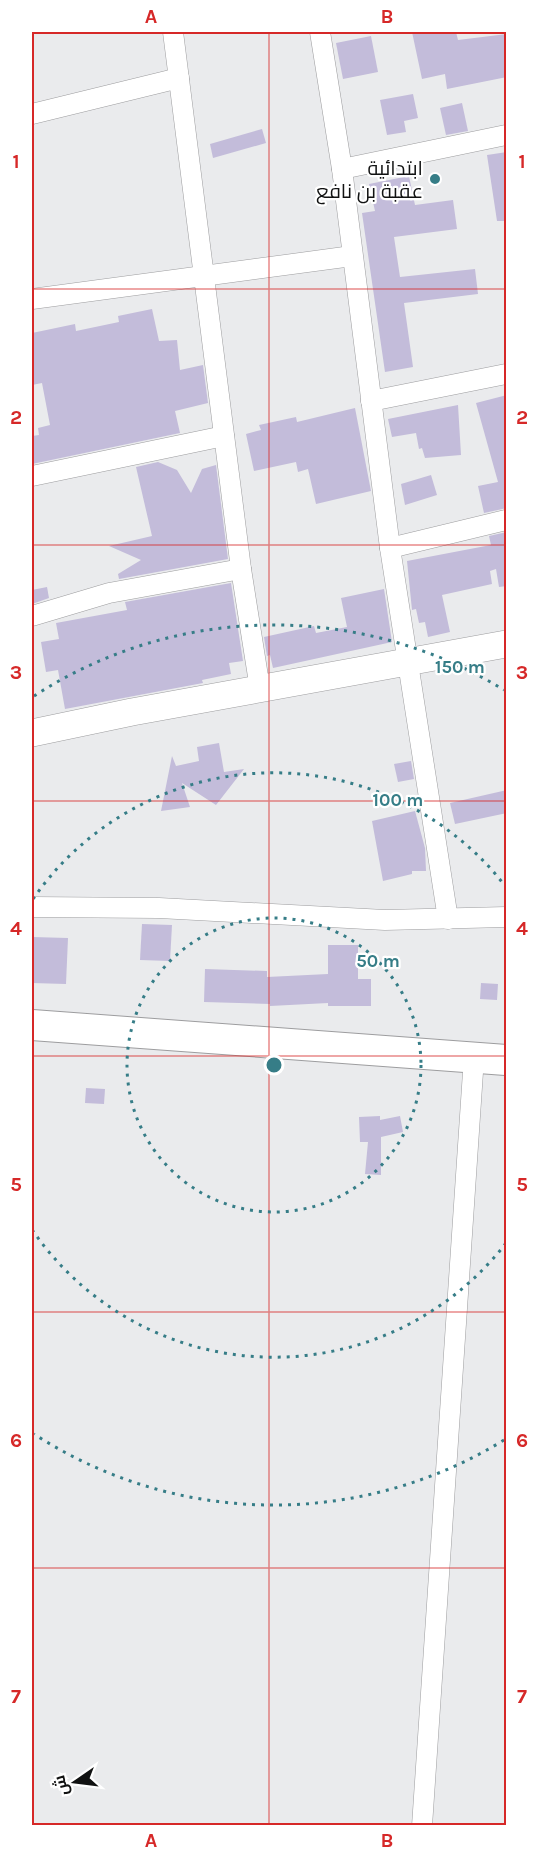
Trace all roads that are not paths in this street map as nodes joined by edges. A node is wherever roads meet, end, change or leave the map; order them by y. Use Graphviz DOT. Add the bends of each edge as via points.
graph roads {
  1 [pos="173,32"];
  2 [pos="320,32"];
  3 [pos="179,78"];
  4 [pos="32,114"];
  5 [pos="507,135"];
  6 [pos="342,169"];
  7 [pos="352,256"];
  8 [pos="205,277"];
  9 [pos="32,299"];
  10 [pos="507,374"];
  11 [pos="371,401"];
  12 [pos="224,436"];
  13 [pos="32,476"];
  14 [pos="507,520"];
  15 [pos="390,548"];
  16 [pos="241,569"];
  17 [pos="32,616"];
  18 [pos="507,644"];
  19 [pos="408,663"];
  20 [pos="260,689"];
  21 [pos="32,733"];
  22 [pos="32,907"];
  23 [pos="507,917"];
  24 [pos="448,919"];
  25 [pos="32,1014"];
  26 [pos="32,1025"];
  27 [pos="507,1047"];
  28 [pos="474,1057"];
  29 [pos="507,1060"];
  30 [pos="422,1826"];
  1 -- 3 [label="street"];
  2 -- 6 [label="street"];
  3 -- 4 [label="street"];
  3 -- 8 [label="street"];
  5 -- 6 [label="street"];
  6 -- 7 [label="street"];
  7 -- 8 [label="street"];
  7 -- 11 [label="street"];
  8 -- 9 [label="street"];
  8 -- 12 [label="street"];
  10 -- 11 [label="street"];
  11 -- 15 [label="street"];
  12 -- 13 [label="street"];
  12 -- 16 [label="street"];
  14 -- 15 [label="street"];
  15 -- 19 [label="street"];
  16 -- 17 [label="street" via="109,593"];
  16 -- 20 [label="street"];
  18 -- 19 [label="street"];
  19 -- 20 [label="street"];
  19 -- 24 [label="street"];
  20 -- 21 [label="street"];
  22 -- 24 [label="street"];
  23 -- 24 [label="street"];
  25 -- 27 [label="main road"];
  26 -- 28 [label="main road"];
  28 -- 29 [label="main road"];
  28 -- 30 [label="street"];
}
